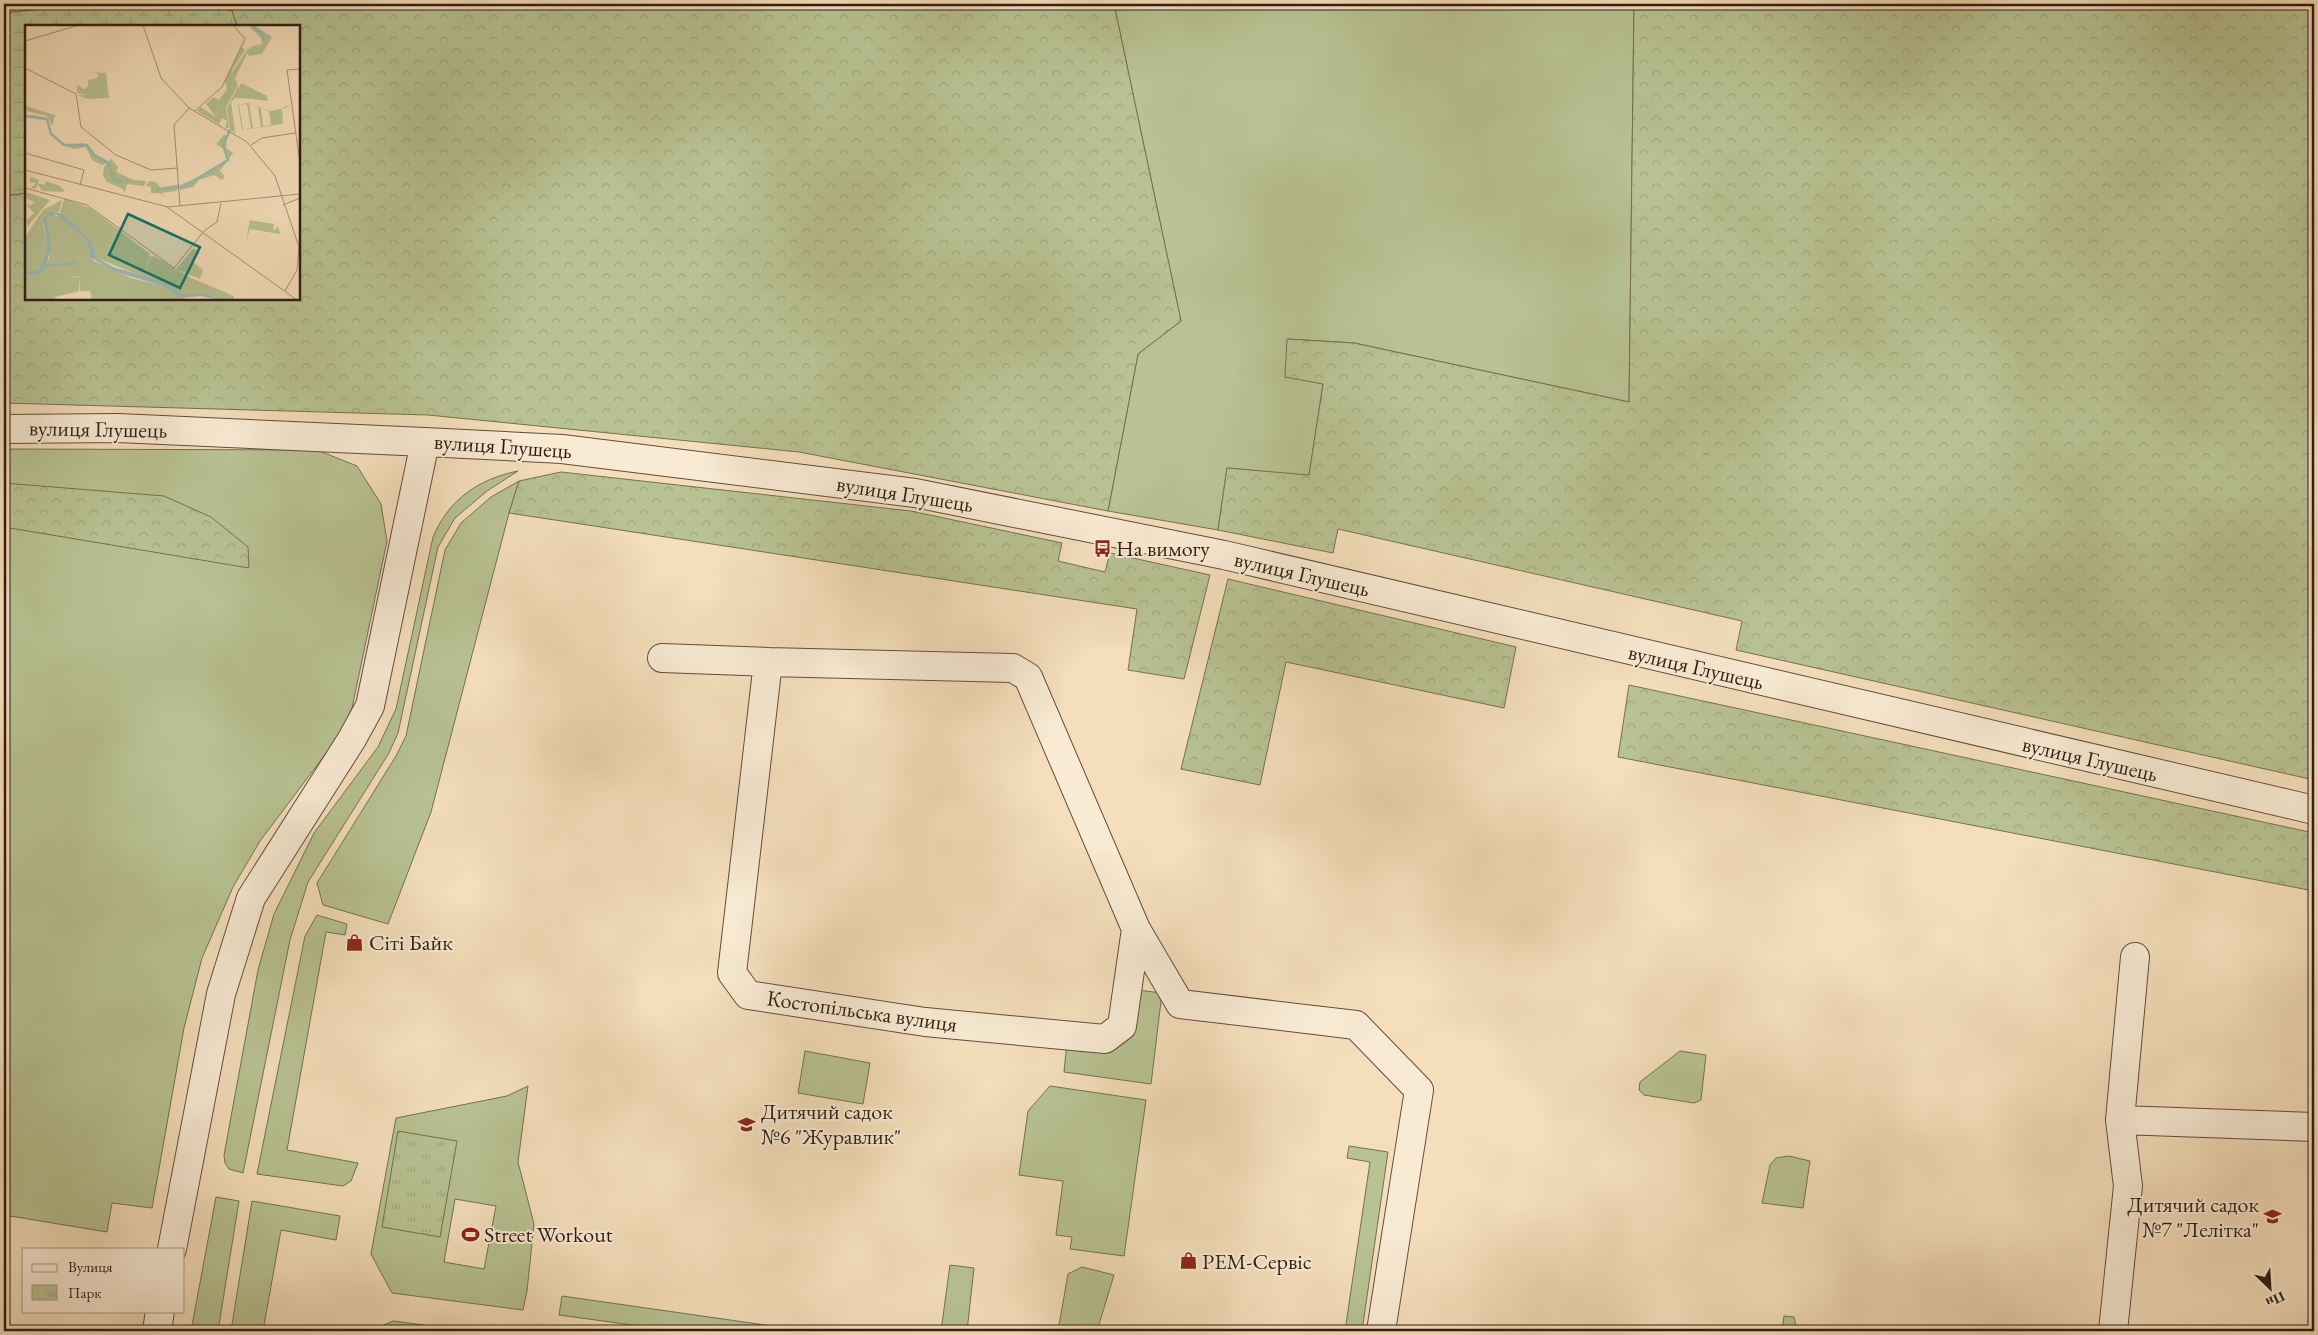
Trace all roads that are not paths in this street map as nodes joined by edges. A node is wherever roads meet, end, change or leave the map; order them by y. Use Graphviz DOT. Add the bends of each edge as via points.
graph roads {
  1 [pos="4,429"];
  2 [pos="425,442"];
  3 [pos="662,658"];
  4 [pos="768,662"];
  5 [pos="2314,810"];
  6 [pos="1136,929"];
  7 [pos="2135,957"];
  8 [pos="2120,1120"];
  9 [pos="2314,1127"];
  10 [pos="172,1248"];
  11 [pos="160,1312"];
  12 [pos="156,1331"];
  13 [pos="1381,1331"];
  14 [pos="2113,1331"];
  1 -- 2 [label="street, вулиця Глушець" via="118,428"];
  2 -- 5 [label="street, вулиця Глушець" via="572,450 915,493 1224,555"];
  2 -- 10 [label="street" via="370,706 251,898 221,994"];
  3 -- 4 [label="street"];
  4 -- 6 [label="street" via="1013,668 1028,677"];
  4 -- 6 [label="street, Костопільська вулиця" via="732,973 748,995 926,1022 1105,1039 1122,1026"];
  6 -- 13 [label="street" via="1180,1004 1356,1025 1418,1090"];
  7 -- 8 [label="street"];
  8 -- 9 [label="street"];
  8 -- 14 [label="street" via="2128,1186"];
  11 -- 12 [label="street"];
}
